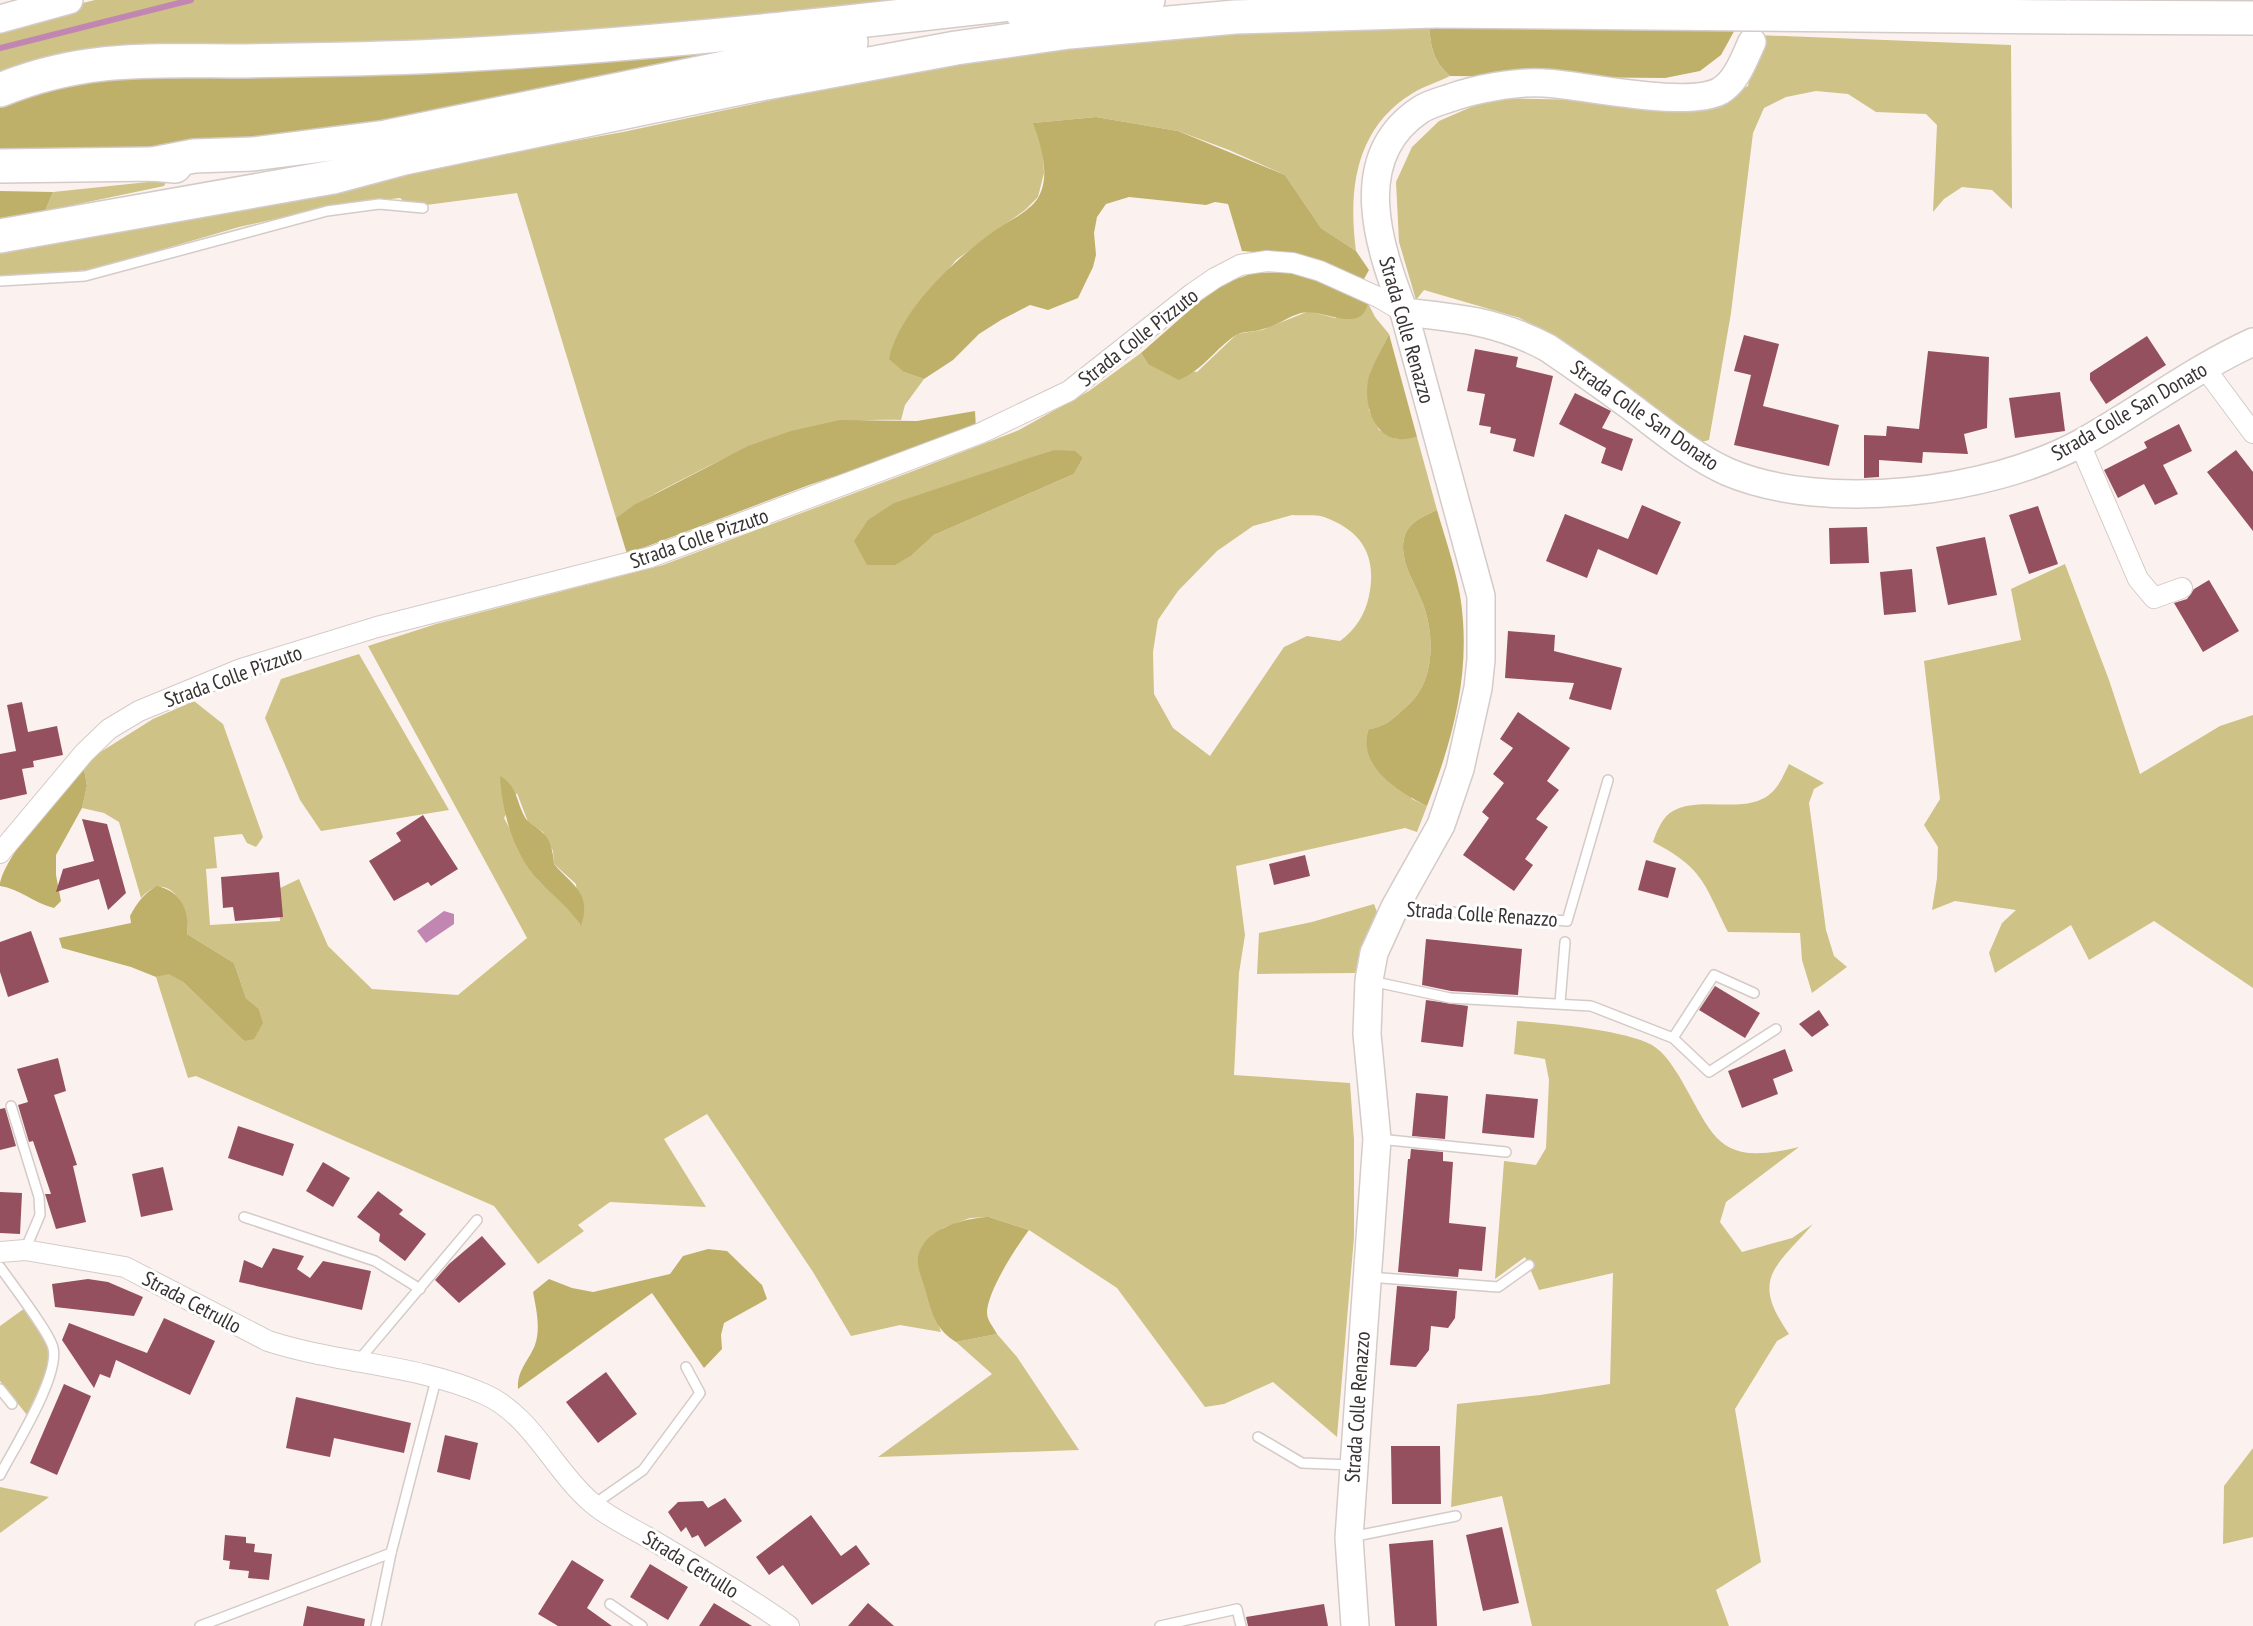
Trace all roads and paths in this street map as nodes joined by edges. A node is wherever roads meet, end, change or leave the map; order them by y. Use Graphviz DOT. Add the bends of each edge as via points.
graph roads {
  1 [pos="69,0"];
  2 [pos="1045,0"];
  3 [pos="1148,0"];
  4 [pos="2253,18"];
  5 [pos="0,19"];
  6 [pos="1752,42"];
  7 [pos="0,90"];
  8 [pos="404,158"];
  9 [pos="153,164"];
  10 [pos="9,166"];
  11 [pos="423,208"];
  12 [pos="0,236"];
  13 [pos="0,281"];
  14 [pos="1404,312"];
  15 [pos="2253,342"];
  16 [pos="2204,367"];
  17 [pos="2253,434"];
  18 [pos="2080,444"];
  19 [pos="2182,588"];
  20 [pos="1608,780"];
  21 [pos="0,853"];
  22 [pos="1395,907"];
  23 [pos="1565,942"];
  24 [pos="1369,980"];
  25 [pos="1754,993"];
  26 [pos="1560,1003"];
  27 [pos="1776,1029"];
  28 [pos="1673,1038"];
  29 [pos="11,1106"];
  30 [pos="1377,1139"];
  31 [pos="1506,1152"];
  32 [pos="244,1217"];
  33 [pos="477,1220"];
  34 [pos="24,1250"];
  35 [pos="0,1252"];
  36 [pos="1529,1265"];
  37 [pos="0,1267"];
  38 [pos="1366,1277"];
  39 [pos="420,1289"];
  40 [pos="357,1362"];
  41 [pos="686,1367"];
  42 [pos="437,1376"];
  43 [pos="0,1389"];
  44 [pos="12,1404"];
  45 [pos="1258,1437"];
  46 [pos="1353,1465"];
  47 [pos="0,1474"];
  48 [pos="593,1505"];
  49 [pos="1456,1516"];
  50 [pos="1349,1538"];
  51 [pos="391,1553"];
  52 [pos="610,1604"];
  53 [pos="200,1626"];
  54 [pos="376,1626"];
  55 [pos="642,1626"];
  56 [pos="787,1626"];
  57 [pos="1160,1626"];
  58 [pos="1241,1626"];
  59 [pos="1355,1626"];
  1 -- 5 [label="street"];
  2 -- 7 [label="highway" via="724,36 526,52 103,62 58,70"];
  3 -- 9 [label="highway" via="965,22 875,38 386,137 253,154 194,156"];
  4 -- 8 [label="highway, bridge" via="1434,11 1235,16 1069,32 956,48"];
  6 -- 14 [label="street, Strada Colle Renazzo" via="1736,75 1720,91 1692,98 1542,82 1466,92 1421,109 1393,136 1378,167 1375,210 1387,268"];
  8 -- 9 [label="highway" via="195,169"];
  8 -- 12 [label="highway" via="333,177"];
  9 -- 10 [label="highway"];
  11 -- 13 [label="lane" via="379,204 327,211 85,276"];
  14 -- 18 [label="street, Strada Colle San Donato" via="1471,320 1522,334 1548,348 1701,458 1779,488 1808,493 1871,493 1976,480 2021,469"];
  14 -- 21 [label="street, Strada Colle Pizzuto" via="1320,271 1293,263 1240,265 1193,293 1069,391 981,433 651,557 377,627 241,669 148,707 109,729 84,753"];
  14 -- 22 [label="street, Strada Colle Renazzo" via="1481,596 1481,660 1460,769 1441,825"];
  15 -- 16 [label="street, Strada Colle San Donato"];
  16 -- 17 [label="street"];
  16 -- 18 [label="street, Strada Colle San Donato"];
  18 -- 19 [label="street" via="2138,579 2154,598"];
  20 -- 22 [label="lane, Strada Colle Renazzo" via="1567,921"];
  22 -- 24 [label="street, Strada Colle Renazzo" via="1374,954"];
  23 -- 26 [label="lane, Strada Colle Renazzo"];
  24 -- 26 [label="lane" via="1450,998"];
  24 -- 30 [label="street, Strada Colle Renazzo" via="1367,1034"];
  25 -- 28 [label="lane" via="1714,975"];
  26 -- 28 [label="lane" via="1591,1006"];
  27 -- 28 [label="lane" via="1709,1072"];
  29 -- 34 [label="lane" via="39,1197 40,1215"];
  30 -- 31 [label="lane"];
  30 -- 38 [label="street, Strada Colle Renazzo"];
  32 -- 39 [label="lane" via="375,1261"];
  33 -- 39 [label="lane"];
  34 -- 35 [label="street, Strada Cetrullo"];
  34 -- 40 [label="street, Strada Cetrullo" via="125,1267 268,1341"];
  36 -- 38 [label="lane" via="1498,1287"];
  37 -- 47 [label="lane" via="53,1346 55,1362"];
  38 -- 46 [label="street, Strada Colle Renazzo"];
  39 -- 40 [label="lane"];
  40 -- 42 [label="street, Strada Cetrullo"];
  41 -- 48 [label="lane" via="700,1393 643,1470"];
  42 -- 48 [label="street, Strada Cetrullo" via="486,1394 505,1406"];
  42 -- 51 [label="lane"];
  43 -- 44 [label="lane"];
  45 -- 46 [label="lane" via="1302,1463"];
  46 -- 50 [label="street, Strada Colle Renazzo"];
  48 -- 56 [label="street, Strada Cetrullo"];
  49 -- 50 [label="lane"];
  50 -- 59 [label="street, Strada Colle Renazzo"];
  51 -- 53 [label="lane"];
  51 -- 54 [label="lane"];
  52 -- 55 [label="lane"];
  57 -- 58 [label="lane" via="1237,1609"];
}
